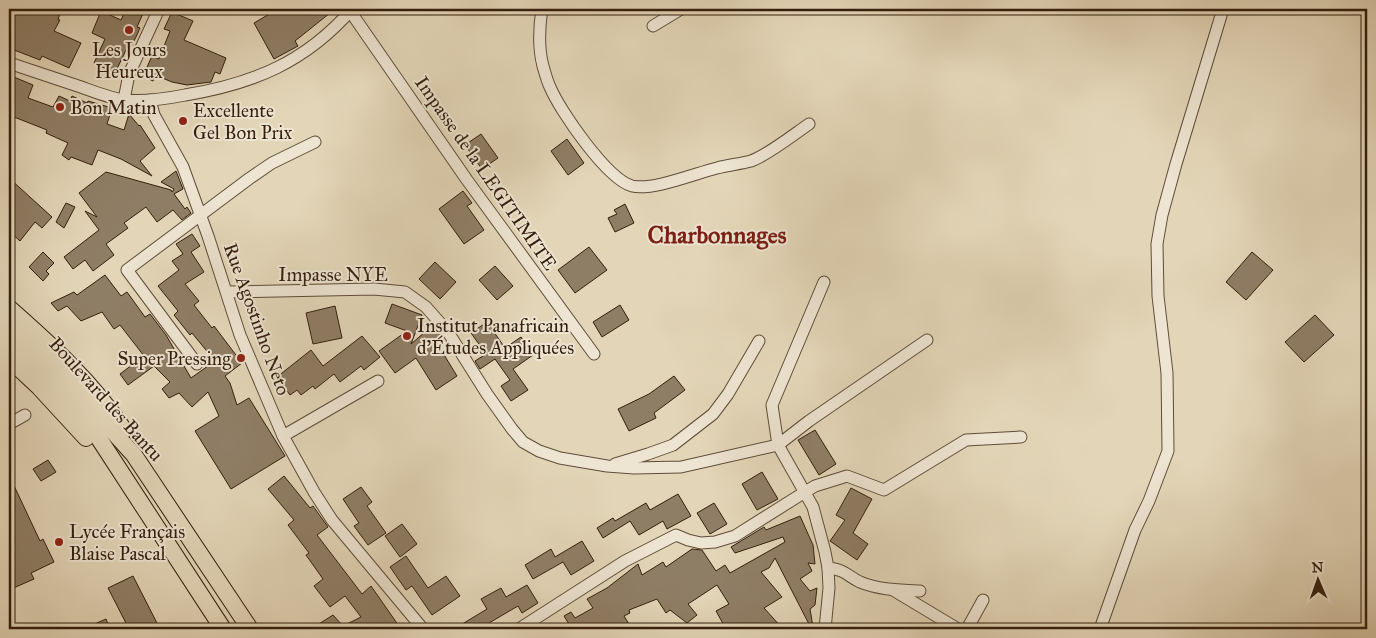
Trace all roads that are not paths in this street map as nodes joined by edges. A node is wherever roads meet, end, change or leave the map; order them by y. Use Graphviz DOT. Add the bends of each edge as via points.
graph roads {
  1 [pos="159,9"];
  2 [pos="542,9"];
  3 [pos="680,9"];
  4 [pos="1223,9"];
  5 [pos="351,10"];
  6 [pos="653,26"];
  7 [pos="9,63"];
  8 [pos="124,100"];
  9 [pos="150,100"];
  10 [pos="809,124"];
  11 [pos="315,142"];
  12 [pos="200,214"];
  13 [pos="824,282"];
  14 [pos="227,292"];
  15 [pos="9,308"];
  16 [pos="9,326"];
  17 [pos="927,340"];
  18 [pos="760,341"];
  19 [pos="9,342"];
  20 [pos="594,354"];
  21 [pos="9,359"];
  22 [pos="197,364"];
  23 [pos="378,381"];
  24 [pos="25,415"];
  25 [pos="9,424"];
  26 [pos="283,436"];
  27 [pos="1021,437"];
  28 [pos="778,445"];
  29 [pos="134,455"];
  30 [pos="607,466"];
  31 [pos="126,480"];
  32 [pos="805,492"];
  33 [pos="828,568"];
  34 [pos="891,589"];
  35 [pos="920,591"];
  36 [pos="983,600"];
  37 [pos="223,629"];
  38 [pos="250,629"];
  39 [pos="422,629"];
  40 [pos="519,629"];
  41 [pos="825,629"];
  42 [pos="958,629"];
  43 [pos="967,629"];
  44 [pos="1100,629"];
  1 -- 8 [label="street" via="129,74"];
  2 -- 10 [label="street" via="539,43 550,88 589,147 620,180 632,186 649,186 751,161"];
  3 -- 6 [label="street"];
  4 -- 44 [label="street" via="1176,164 1157,244 1158,296 1167,373 1168,451 1135,530"];
  5 -- 9 [label="street" via="310,49 262,75 217,90"];
  5 -- 20 [label="street, Impasse de la LEGITIMITE" via="468,180"];
  7 -- 8 [label="street"];
  8 -- 9 [label="street"];
  9 -- 12 [label="street, Rue Agostinho Neto" via="154,115 183,167"];
  11 -- 12 [label="street" via="272,163"];
  12 -- 14 [label="street, Rue Agostinho Neto"];
  12 -- 22 [label="street" via="127,270"];
  13 -- 28 [label="street" via="772,405"];
  14 -- 26 [label="street, Rue Agostinho Neto" via="243,343"];
  14 -- 30 [label="street, Impasse NYE" via="374,289 405,292 426,306 448,332 487,394 523,442 560,458"];
  15 -- 29 [label="highway" via="91,388 131,440"];
  16 -- 29 [label="highway, Boulevard des Bantu" via="62,375"];
  17 -- 28 [label="street"];
  18 -- 30 [label="street" via="728,394 707,420 673,444"];
  19 -- 31 [label="highway, Boulevard des Bantu" via="70,402"];
  21 -- 31 [label="highway"];
  23 -- 26 [label="street"];
  24 -- 25 [label="street"];
  26 -- 39 [label="street, Rue Agostinho Neto" via="332,520"];
  27 -- 32 [label="street" via="966,440 884,490 847,476"];
  28 -- 30 [label="street, Impasse NYE" via="681,467"];
  28 -- 32 [label="street"];
  29 -- 38 [label="highway, Boulevard des Bantu"];
  31 -- 37 [label="highway, Boulevard des Bantu"];
  32 -- 33 [label="street"];
  32 -- 40 [label="street" via="735,536 700,543 676,535 663,541"];
  33 -- 34 [label="street" via="841,569 860,582"];
  33 -- 41 [label="street"];
  34 -- 35 [label="street"];
  34 -- 42 [label="street"];
  36 -- 43 [label="street"];
}
